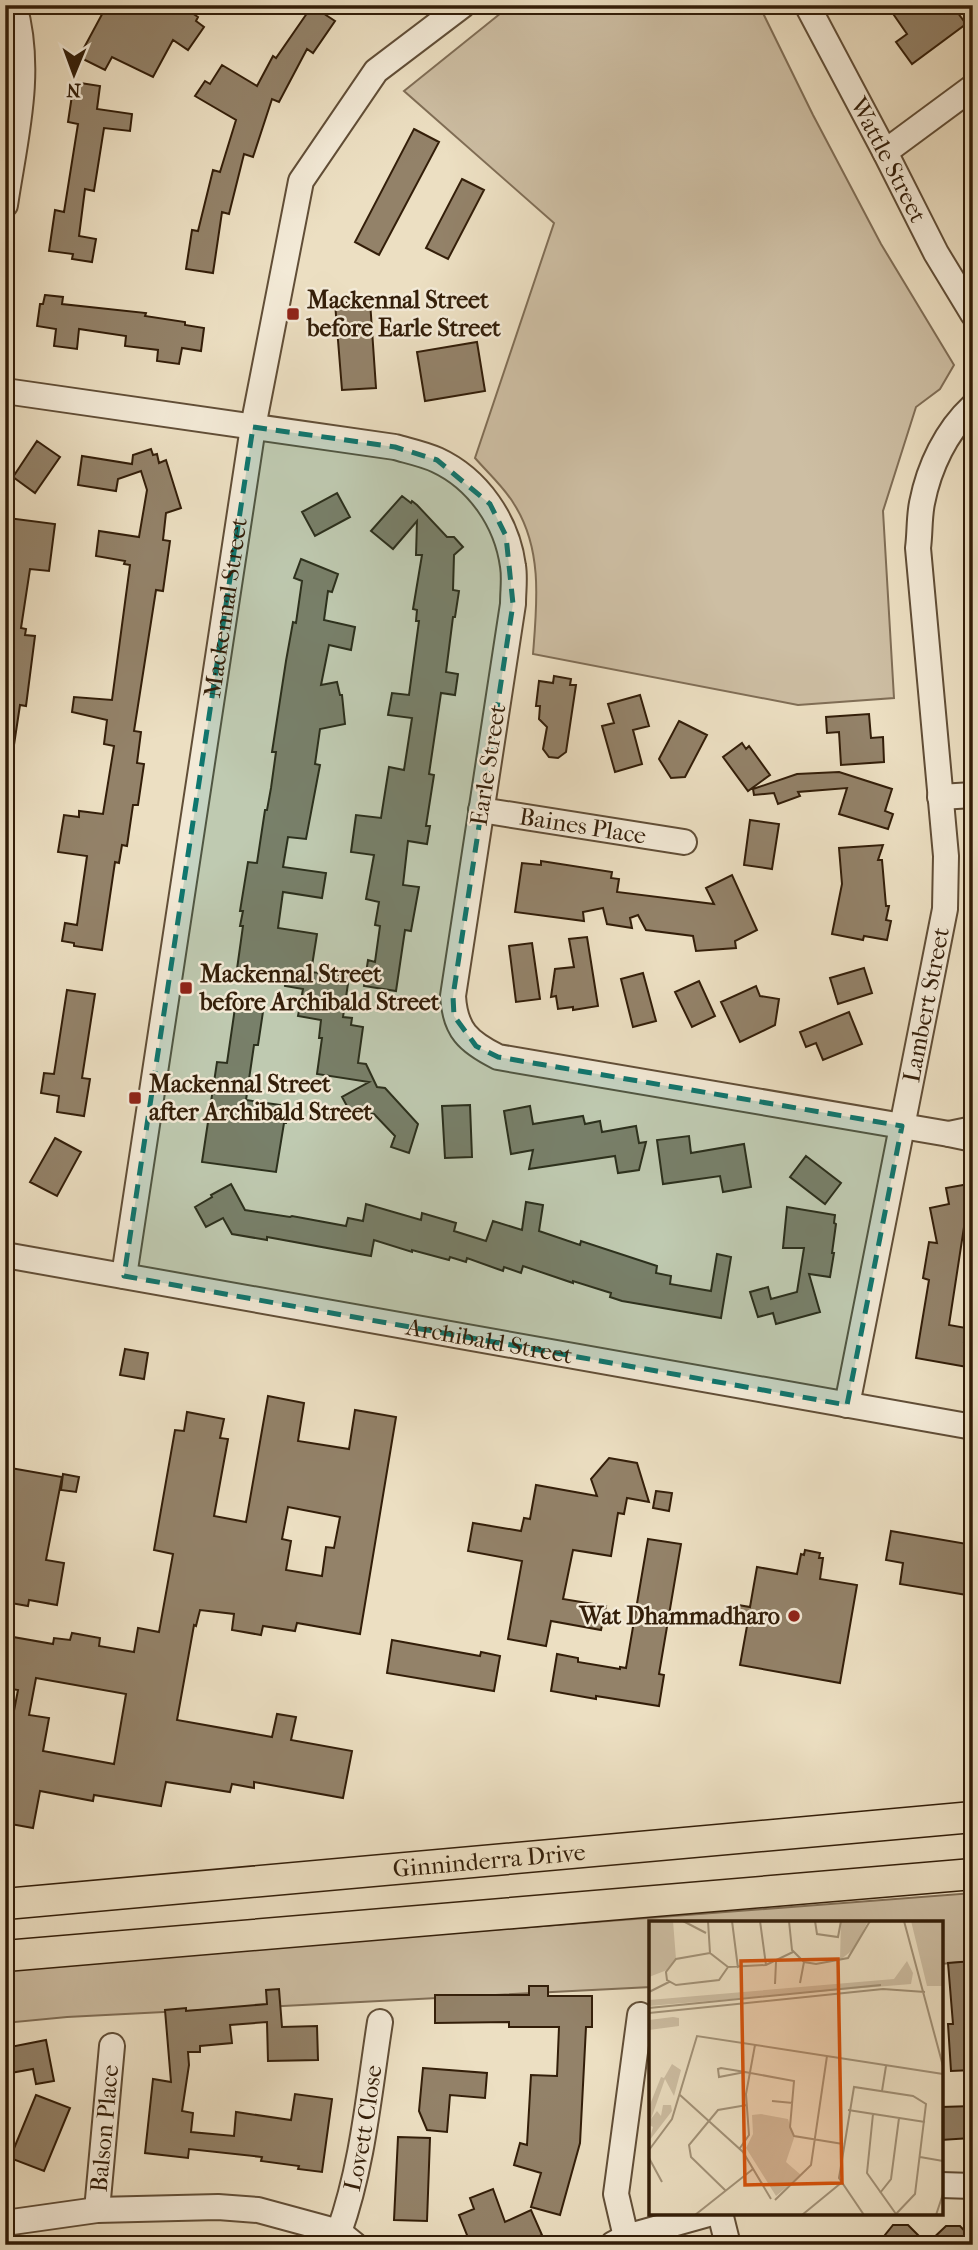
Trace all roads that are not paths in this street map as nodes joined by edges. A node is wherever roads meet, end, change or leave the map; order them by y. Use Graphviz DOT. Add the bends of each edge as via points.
graph roads {
  1 [pos="14,5"];
  2 [pos="463,5"];
  3 [pos="807,5"];
  4 [pos="973,87"];
  5 [pos="886,152"];
  6 [pos="5,205"];
  7 [pos="973,314"];
  8 [pos="5,391"];
  9 [pos="973,406"];
  10 [pos="253,427"];
  11 [pos="973,795"];
  12 [pos="940,797"];
  13 [pos="481,810"];
  14 [pos="684,842"];
  15 [pos="902,1126"];
  16 [pos="965,1134"];
  17 [pos="5,1255"];
  18 [pos="124,1276"];
  19 [pos="847,1405"];
  20 [pos="973,1427"];
  21 [pos="973,1817"];
  22 [pos="973,1874"];
  23 [pos="5,1904"];
  24 [pos="5,1956"];
  25 [pos="640,2015"];
  26 [pos="380,2022"];
  27 [pos="112,2046"];
  28 [pos="943,2185"];
  29 [pos="973,2186"];
  30 [pos="97,2210"];
  31 [pos="705,2215"];
  32 [pos="720,2215"];
  33 [pos="5,2223"];
  34 [pos="347,2238"];
  35 [pos="619,2241"];
  36 [pos="728,2245"];
  1 -- 6 [label="street" via="23,54 23,87"];
  2 -- 10 [label="street, Mackennal Street" via="376,71 301,181"];
  3 -- 5 [label="street, Wattle Street"];
  4 -- 5 [label="street"];
  5 -- 7 [label="street, Wattle Street" via="936,253"];
  8 -- 10 [label="street, Earle Street"];
  9 -- 12 [label="street, Lambert Street" via="948,434 935,462 922,503 918,548"];
  10 -- 13 [label="street, Earle Street" via="395,447 437,460 490,503 514,567 513,604"];
  10 -- 18 [label="street, Mackennal Street"];
  11 -- 12 [label="street"];
  12 -- 15 [label="street, Lambert Street" via="945,909"];
  13 -- 14 [label="street, Baines Place"];
  13 -- 15 [label="street, Earle Street" via="453,996 454,1016 476,1046 498,1057"];
  15 -- 16 [label="street, Earle Street"];
  15 -- 19 [label="street, Lambert Street"];
  17 -- 18 [label="street, Archibald Street"];
  18 -- 19 [label="street, Archibald Street"];
  19 -- 20 [label="street, Archibald Street"];
  21 -- 23 [label="main road, Ginninderra Drive"];
  22 -- 24 [label="main road"];
  25 -- 35 [label="street" via="616,2194"];
  26 -- 34 [label="street, Lovett Close" via="347,2209"];
  27 -- 30 [label="street, Balson Place"];
  28 -- 29 [label="street"];
  30 -- 33 [label="street"];
  30 -- 34 [label="street" via="258,2210"];
  31 -- 35 [label="street"];
  32 -- 36 [label="street"];
}
